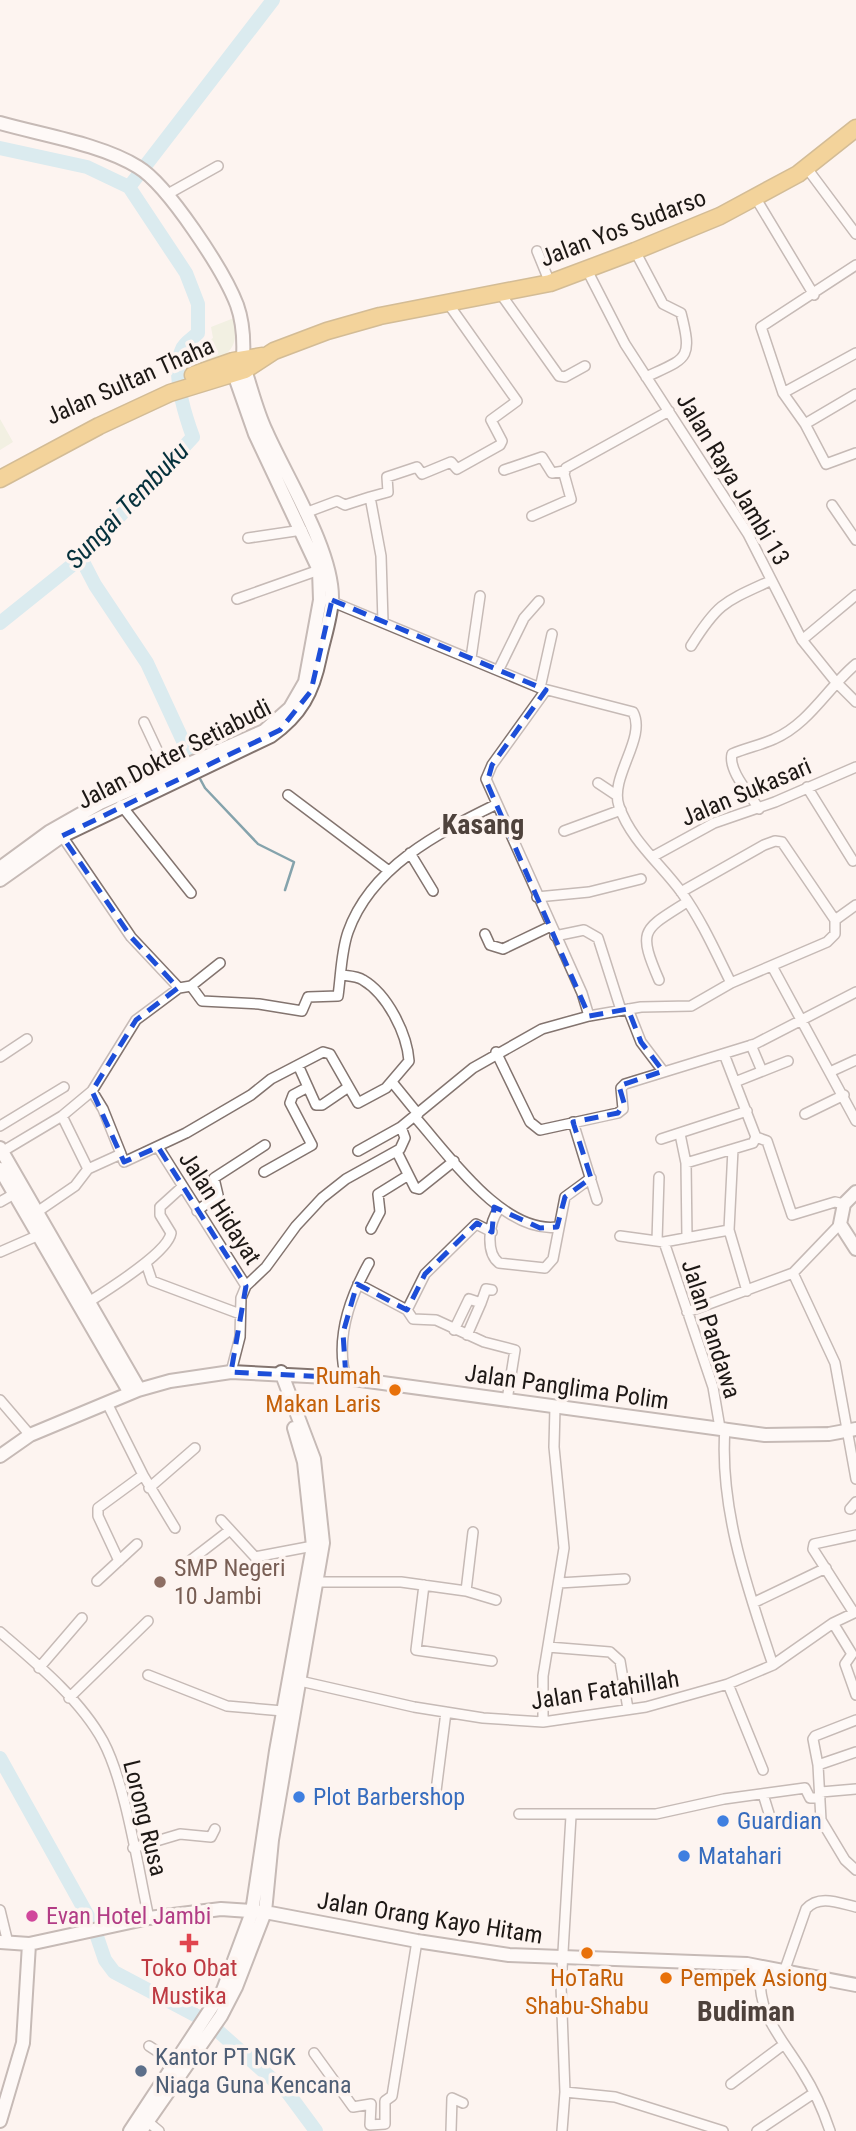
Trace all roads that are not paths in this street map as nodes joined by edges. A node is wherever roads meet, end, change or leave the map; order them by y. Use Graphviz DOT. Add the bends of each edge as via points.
graph roads {
  1 [pos="0,124"];
  2 [pos="856,128"];
  3 [pos="218,166"];
  4 [pos="806,167"];
  5 [pos="166,195"];
  6 [pos="755,197"];
  7 [pos="856,233"];
  8 [pos="537,251"];
  9 [pos="635,251"];
  10 [pos="856,265"];
  11 [pos="587,270"];
  12 [pos="550,283"];
  13 [pos="500,293"];
  14 [pos="814,295"];
  15 [pos="447,302"];
  16 [pos="856,353"];
  17 [pos="239,366"];
  18 [pos="585,366"];
  19 [pos="646,377"];
  20 [pos="783,393"];
  21 [pos="856,394"];
  22 [pos="669,411"];
  23 [pos="96,421"];
  24 [pos="805,424"];
  25 [pos="260,431"];
  26 [pos="856,453"];
  27 [pos="0,468"];
  28 [pos="504,470"];
  29 [pos="564,471"];
  30 [pos="0,479"];
  31 [pos="370,497"];
  32 [pos="832,505"];
  33 [pos="305,513"];
  34 [pos="532,516"];
  35 [pos="302,530"];
  36 [pos="248,538"];
  37 [pos="856,540"];
  38 [pos="319,570"];
  39 [pos="770,581"];
  40 [pos="856,595"];
  41 [pos="480,596"];
  42 [pos="237,599"];
  43 [pos="326,600"];
  44 [pos="539,601"];
  45 [pos="383,622"];
  46 [pos="552,634"];
  47 [pos="802,640"];
  48 [pos="691,646"];
  49 [pos="471,658"];
  50 [pos="856,664"];
  51 [pos="499,670"];
  52 [pos="835,681"];
  53 [pos="543,689"];
  54 [pos="856,702"];
  55 [pos="144,722"];
  56 [pos="193,766"];
  57 [pos="856,767"];
  58 [pos="167,771"];
  59 [pos="598,783"];
  60 [pos="807,787"];
  61 [pos="288,795"];
  62 [pos="617,795"];
  63 [pos="121,805"];
  64 [pos="495,805"];
  65 [pos="759,809"];
  66 [pos="621,810"];
  67 [pos="564,831"];
  68 [pos="62,836"];
  69 [pos="410,853"];
  70 [pos="652,857"];
  71 [pos="853,862"];
  72 [pos="0,868"];
  73 [pos="389,871"];
  74 [pos="641,878"];
  75 [pos="0,880"];
  76 [pos="433,891"];
  77 [pos="681,892"];
  78 [pos="191,893"];
  79 [pos="537,897"];
  80 [pos="687,902"];
  81 [pos="856,905"];
  82 [pos="835,920"];
  83 [pos="551,926"];
  84 [pos="485,934"];
  85 [pos="555,936"];
  86 [pos="220,964"];
  87 [pos="773,968"];
  88 [pos="341,975"];
  89 [pos="659,980"];
  90 [pos="731,983"];
  91 [pos="191,986"];
  92 [pos="179,988"];
  93 [pos="856,992"];
  94 [pos="624,1009"];
  95 [pos="589,1016"];
  96 [pos="802,1020"];
  97 [pos="27,1039"];
  98 [pos="751,1045"];
  99 [pos="496,1052"];
  100 [pos="724,1054"];
  101 [pos="0,1057"];
  102 [pos="788,1060"];
  103 [pos="856,1060"];
  104 [pos="298,1065"];
  105 [pos="663,1071"];
  106 [pos="832,1071"];
  107 [pos="762,1072"];
  108 [pos="391,1082"];
  109 [pos="735,1082"];
  110 [pos="64,1087"];
  111 [pos="307,1087"];
  112 [pos="347,1088"];
  113 [pos="92,1090"];
  114 [pos="844,1095"];
  115 [pos="747,1111"];
  116 [pos="805,1114"];
  117 [pos="62,1116"];
  118 [pos="416,1116"];
  119 [pos="856,1121"];
  120 [pos="573,1122"];
  121 [pos="0,1126"];
  122 [pos="401,1127"];
  123 [pos="680,1134"];
  124 [pos="756,1138"];
  125 [pos="661,1139"];
  126 [pos="265,1145"];
  127 [pos="158,1147"];
  128 [pos="733,1149"];
  129 [pos="1,1151"];
  130 [pos="358,1152"];
  131 [pos="397,1152"];
  132 [pos="121,1154"];
  133 [pos="453,1161"];
  134 [pos="686,1163"];
  135 [pos="0,1169"];
  136 [pos="88,1169"];
  137 [pos="264,1172"];
  138 [pos="407,1176"];
  139 [pos="659,1177"];
  140 [pos="592,1178"];
  141 [pos="182,1187"];
  142 [pos="856,1192"];
  143 [pos="14,1194"];
  144 [pos="597,1200"];
  145 [pos="0,1202"];
  146 [pos="844,1204"];
  147 [pos="499,1209"];
  148 [pos="198,1211"];
  149 [pos="37,1212"];
  150 [pos="840,1224"];
  151 [pos="557,1227"];
  152 [pos="371,1229"];
  153 [pos="729,1230"];
  154 [pos="492,1231"];
  155 [pos="39,1235"];
  156 [pos="620,1236"];
  157 [pos="688,1238"];
  158 [pos="661,1241"];
  159 [pos="856,1250"];
  160 [pos="0,1252"];
  161 [pos="369,1262"];
  162 [pos="146,1263"];
  163 [pos="793,1273"];
  164 [pos="358,1284"];
  165 [pos="246,1286"];
  166 [pos="492,1290"];
  167 [pos="747,1291"];
  168 [pos="481,1303"];
  169 [pos="83,1305"];
  170 [pos="407,1310"];
  171 [pos="687,1312"];
  172 [pos="240,1314"];
  173 [pos="454,1330"];
  174 [pos="467,1335"];
  175 [pos="231,1372"];
  176 [pos="276,1373"];
  177 [pos="346,1378"];
  178 [pos="135,1391"];
  179 [pos="0,1400"];
  180 [pos="507,1400"];
  181 [pos="107,1403"];
  182 [pos="555,1407"];
  183 [pos="722,1428"];
  184 [pos="852,1430"];
  185 [pos="30,1434"];
  186 [pos="195,1448"];
  187 [pos="0,1456"];
  188 [pos="143,1475"];
  189 [pos="856,1479"];
  190 [pos="149,1489"];
  191 [pos="315,1505"];
  192 [pos="221,1520"];
  193 [pos="175,1528"];
  194 [pos="230,1530"];
  195 [pos="473,1532"];
  196 [pos="856,1535"];
  197 [pos="136,1545"];
  198 [pos="313,1546"];
  199 [pos="191,1560"];
  200 [pos="119,1561"];
  201 [pos="826,1568"];
  202 [pos="625,1580"];
  203 [pos="97,1581"];
  204 [pos="318,1582"];
  205 [pos="559,1583"];
  206 [pos="424,1585"];
  207 [pos="466,1591"];
  208 [pos="496,1600"];
  209 [pos="753,1603"];
  210 [pos="855,1613"];
  211 [pos="82,1618"];
  212 [pos="148,1621"];
  213 [pos="833,1623"];
  214 [pos="0,1632"];
  215 [pos="548,1647"];
  216 [pos="492,1661"];
  217 [pos="773,1665"];
  218 [pos="39,1668"];
  219 [pos="148,1675"];
  220 [pos="300,1681"];
  221 [pos="728,1684"];
  222 [pos="856,1695"];
  223 [pos="69,1698"];
  224 [pos="628,1709"];
  225 [pos="283,1711"];
  226 [pos="446,1712"];
  227 [pos="856,1720"];
  228 [pos="543,1722"];
  229 [pos="282,1750"];
  230 [pos="856,1752"];
  231 [pos="818,1765"];
  232 [pos="764,1770"];
  233 [pos="856,1789"];
  234 [pos="436,1791"];
  235 [pos="764,1794"];
  236 [pos="821,1795"];
  237 [pos="519,1814"];
  238 [pos="571,1816"];
  239 [pos="821,1820"];
  240 [pos="215,1829"];
  241 [pos="133,1848"];
  242 [pos="856,1870"];
  243 [pos="856,1907"];
  244 [pos="0,1910"];
  245 [pos="258,1912"];
  246 [pos="149,1918"];
  247 [pos="417,1941"];
  248 [pos="4,1942"];
  249 [pos="29,1944"];
  250 [pos="562,1958"];
  251 [pos="760,1966"];
  252 [pos="785,1969"];
  253 [pos="856,1985"];
  254 [pos="783,2045"];
  255 [pos="149,2046"];
  256 [pos="314,2053"];
  257 [pos="176,2063"];
  258 [pos="6,2079"];
  259 [pos="731,2084"];
  260 [pos="565,2092"];
  261 [pos="814,2093"];
  262 [pos="463,2103"];
  263 [pos="0,2121"];
  264 [pos="144,2126"];
  265 [pos="130,2131"];
  266 [pos="159,2131"];
  267 [pos="451,2131"];
  268 [pos="562,2131"];
  269 [pos="723,2131"];
  270 [pos="757,2131"];
  271 [pos="830,2131"];
  1 -- 5 [label="street, Jalan Dokter Setiabudi" via="113,155 140,167"];
  2 -- 4 [label="highway, Jalan Yos Sudarso"];
  3 -- 5 [label="street"];
  4 -- 6 [label="highway, Jalan Yos Sudarso"];
  4 -- 7 [label="street"];
  5 -- 17 [label="street, Jalan Dokter Setiabudi" via="196,233 236,302 241,317"];
  6 -- 9 [label="highway, Jalan Yos Sudarso"];
  6 -- 14 [label="street"];
  8 -- 12 [label="street"];
  9 -- 11 [label="highway, Jalan Yos Sudarso"];
  9 -- 19 [label="street" via="663,304 681,313 687,344 681,360"];
  10 -- 14 [label="street"];
  11 -- 12 [label="highway, Jalan Yos Sudarso"];
  11 -- 19 [label="street, Jalan Raya Jambi 13"];
  12 -- 13 [label="highway, Jalan Yos Sudarso"];
  13 -- 15 [label="highway, Jalan Yos Sudarso"];
  13 -- 18 [label="street" via="559,376"];
  14 -- 20 [label="street" via="761,326"];
  15 -- 17 [label="highway, Jalan Yos Sudarso" via="327,331"];
  15 -- 31 [label="street" via="517,400 491,420 502,443 457,469 451,461 432,472 421,474 417,467 387,477 388,492"];
  16 -- 20 [label="street"];
  17 -- 23 [label="highway, Jalan Sultan Thaha" via="169,389"];
  17 -- 25 [label="street, Jalan Dokter Setiabudi"];
  19 -- 22 [label="street, Jalan Raya Jambi 13"];
  20 -- 24 [label="street"];
  21 -- 24 [label="street"];
  22 -- 29 [label="street" via="602,445"];
  22 -- 39 [label="street, Jalan Raya Jambi 13" via="748,534"];
  23 -- 27 [label="highway, Jalan Sultan Thaha"];
  23 -- 30 [label="highway, Jalan Sultan Thaha"];
  24 -- 26 [label="street" via="826,464"];
  25 -- 33 [label="street, Jalan Dokter Setiabudi"];
  25 -- 35 [label="street, Jalan Dokter Setiabudi"];
  28 -- 29 [label="street" via="542,457 552,473"];
  29 -- 34 [label="street" via="571,499"];
  31 -- 33 [label="street" via="345,505 337,501"];
  31 -- 45 [label="street" via="381,556"];
  32 -- 37 [label="street"];
  33 -- 43 [label="street, Jalan Dokter Setiabudi" via="326,563"];
  35 -- 36 [label="street"];
  35 -- 38 [label="street, Jalan Dokter Setiabudi"];
  38 -- 42 [label="street"];
  38 -- 43 [label="street, Jalan Dokter Setiabudi"];
  39 -- 47 [label="street, Jalan Raya Jambi 13"];
  39 -- 48 [label="street" via="719,606"];
  40 -- 47 [label="street"];
  41 -- 49 [label="street"];
  43 -- 45 [label="street"];
  43 -- 56 [label="street, Jalan Dokter Setiabudi" via="306,703 276,727"];
  44 -- 51 [label="street" via="524,618"];
  45 -- 49 [label="street"];
  46 -- 53 [label="street"];
  47 -- 52 [label="street, Jalan Raya Jambi 13"];
  49 -- 51 [label="street"];
  50 -- 52 [label="street"];
  51 -- 53 [label="street"];
  52 -- 54 [label="street, Jalan Raya Jambi 13"];
  52 -- 65 [label="street" via="814,709 793,726 776,738 732,754 739,779"];
  53 -- 62 [label="street" via="633,712 631,752"];
  53 -- 64 [label="street" via="487,774"];
  55 -- 58 [label="street"];
  56 -- 58 [label="street, Jalan Dokter Setiabudi"];
  56 -- 63 [label="street, Jalan Dokter Setiabudi"];
  57 -- 60 [label="street, Jalan Sukasari"];
  58 -- 72 [label="street, Jalan Dokter Setiabudi" via="49,832"];
  59 -- 62 [label="street"];
  60 -- 65 [label="street, Jalan Sukasari"];
  60 -- 71 [label="street"];
  61 -- 73 [label="street"];
  62 -- 66 [label="street"];
  63 -- 68 [label="street, Jalan Dokter Setiabudi"];
  63 -- 78 [label="street"];
  64 -- 69 [label="street"];
  64 -- 79 [label="street"];
  65 -- 70 [label="street, Jalan Sukasari" via="706,827"];
  66 -- 67 [label="street"];
  66 -- 70 [label="street"];
  68 -- 75 [label="street, Jalan Dokter Setiabudi"];
  68 -- 92 [label="street" via="131,937"];
  69 -- 73 [label="street"];
  69 -- 76 [label="street"];
  70 -- 77 [label="street"];
  73 -- 88 [label="street" via="348,929"];
  74 -- 79 [label="street" via="589,892"];
  77 -- 80 [label="street"];
  77 -- 82 [label="street" via="717,869 775,841 782,842"];
  79 -- 83 [label="street"];
  80 -- 89 [label="street" via="646,934"];
  80 -- 90 [label="street"];
  81 -- 82 [label="street"];
  82 -- 87 [label="street" via="833,938"];
  83 -- 84 [label="street" via="503,949 490,945"];
  83 -- 85 [label="street"];
  85 -- 94 [label="street" via="584,930 598,938"];
  85 -- 95 [label="street"];
  86 -- 91 [label="street"];
  87 -- 90 [label="street"];
  87 -- 96 [label="street"];
  88 -- 91 [label="street" via="337,997 308,997 302,1011 259,1003 202,1001"];
  88 -- 108 [label="street" via="361,978 399,1025 409,1061"];
  90 -- 94 [label="street" via="691,1006"];
  91 -- 92 [label="street"];
  92 -- 113 [label="street" via="136,1020"];
  93 -- 96 [label="street"];
  94 -- 95 [label="street"];
  94 -- 105 [label="street"];
  95 -- 99 [label="street" via="542,1029"];
  96 -- 98 [label="street"];
  96 -- 106 [label="street"];
  97 -- 101 [label="street"];
  98 -- 100 [label="street"];
  98 -- 107 [label="street"];
  99 -- 118 [label="street"];
  99 -- 120 [label="street" via="534,1128"];
  100 -- 105 [label="street"];
  100 -- 109 [label="street"];
  102 -- 107 [label="street"];
  103 -- 106 [label="street"];
  104 -- 111 [label="street"];
  104 -- 112 [label="street" via="327,1052"];
  104 -- 127 [label="street"];
  105 -- 120 [label="street" via="625,1084 621,1088 623,1109 618,1113"];
  106 -- 114 [label="street"];
  107 -- 109 [label="street"];
  108 -- 112 [label="street" via="358,1103"];
  108 -- 118 [label="street"];
  109 -- 115 [label="street"];
  110 -- 121 [label="street"];
  111 -- 112 [label="street" via="320,1105"];
  111 -- 137 [label="street" via="293,1095 290,1103 312,1145"];
  113 -- 117 [label="street"];
  113 -- 132 [label="street"];
  114 -- 116 [label="street"];
  114 -- 119 [label="street"];
  115 -- 123 [label="street"];
  115 -- 124 [label="street"];
  117 -- 129 [label="street"];
  117 -- 136 [label="street"];
  118 -- 122 [label="street"];
  118 -- 133 [label="street"];
  120 -- 140 [label="street"];
  122 -- 130 [label="street"];
  122 -- 131 [label="street" via="404,1144"];
  123 -- 125 [label="street"];
  123 -- 134 [label="street"];
  124 -- 128 [label="street"];
  124 -- 146 [label="street" via="767,1141 792,1215 835,1202"];
  126 -- 148 [label="street" via="214,1178 218,1195"];
  127 -- 132 [label="street" via="124,1162"];
  127 -- 141 [label="street, Jalan Hidayat"];
  128 -- 134 [label="street"];
  128 -- 153 [label="street"];
  129 -- 149 [label="street"];
  131 -- 138 [label="street"];
  131 -- 165 [label="street" via="334,1188"];
  132 -- 136 [label="street"];
  133 -- 138 [label="street" via="419,1189"];
  133 -- 147 [label="street"];
  134 -- 157 [label="street"];
  135 -- 143 [label="street"];
  136 -- 149 [label="street" via="75,1186"];
  138 -- 152 [label="street" via="378,1194 380,1212"];
  139 -- 158 [label="street, Jalan Pandawa"];
  140 -- 144 [label="street"];
  140 -- 151 [label="street" via="565,1197"];
  141 -- 148 [label="street, Jalan Hidayat"];
  141 -- 162 [label="street" via="160,1207 171,1237"];
  142 -- 146 [label="street"];
  143 -- 145 [label="street"];
  143 -- 155 [label="street"];
  146 -- 150 [label="street"];
  147 -- 151 [label="street" via="540,1228"];
  147 -- 154 [label="street"];
  148 -- 165 [label="street, Jalan Hidayat"];
  149 -- 169 [label="street"];
  150 -- 159 [label="street"];
  150 -- 163 [label="street"];
  151 -- 154 [label="street" via="553,1259 545,1268 499,1263 491,1252"];
  153 -- 157 [label="street"];
  153 -- 167 [label="street"];
  154 -- 170 [label="street" via="476,1224 425,1274"];
  155 -- 160 [label="street"];
  155 -- 169 [label="street"];
  156 -- 158 [label="street"];
  157 -- 158 [label="street"];
  158 -- 171 [label="street, Jalan Pandawa"];
  161 -- 164 [label="street"];
  162 -- 169 [label="street"];
  162 -- 172 [label="street" via="152,1281"];
  163 -- 167 [label="street"];
  163 -- 184 [label="street" via="835,1363"];
  164 -- 170 [label="street"];
  164 -- 177 [label="street" via="343,1333"];
  165 -- 172 [label="street, Jalan Hidayat"];
  166 -- 168 [label="street" via="486,1289"];
  167 -- 171 [label="street"];
  168 -- 173 [label="street" via="469,1299"];
  168 -- 174 [label="street"];
  169 -- 178 [label="street"];
  170 -- 173 [label="street" via="414,1319 436,1320"];
  171 -- 183 [label="street, Jalan Pandawa"];
  172 -- 175 [label="street, Jalan Hidayat" via="240,1337"];
  173 -- 174 [label="street"];
  174 -- 180 [label="street" via="515,1350"];
  175 -- 176 [label="street, Jalan Panglima Polim"];
  175 -- 178 [label="street, Jalan Panglima Polim"];
  176 -- 177 [label="street, Jalan Panglima Polim"];
  176 -- 191 [label="street" via="303,1441"];
  177 -- 180 [label="street, Jalan Panglima Polim"];
  178 -- 181 [label="street, Jalan Panglima Polim"];
  179 -- 185 [label="street"];
  180 -- 182 [label="street, Jalan Panglima Polim"];
  181 -- 185 [label="street, Jalan Panglima Polim"];
  181 -- 188 [label="street"];
  182 -- 183 [label="street, Jalan Panglima Polim"];
  182 -- 205 [label="street" via="554,1447 564,1548"];
  183 -- 184 [label="street, Jalan Panglima Polim" via="784,1436"];
  183 -- 209 [label="street, Jalan Pandawa" via="733,1528"];
  184 -- 189 [label="street"];
  185 -- 187 [label="street, Jalan Panglima Polim"];
  186 -- 190 [label="street"];
  188 -- 190 [label="street"];
  188 -- 200 [label="street" via="98,1508"];
  190 -- 193 [label="street"];
  191 -- 198 [label="street"];
  191 -- 204 [label="street" via="323,1543"];
  192 -- 194 [label="street"];
  194 -- 198 [label="street" via="255,1557"];
  194 -- 199 [label="street"];
  195 -- 207 [label="street"];
  196 -- 201 [label="street" via="814,1544"];
  197 -- 200 [label="street"];
  198 -- 225 [label="street"];
  200 -- 203 [label="street"];
  201 -- 209 [label="street"];
  201 -- 210 [label="street"];
  202 -- 205 [label="street"];
  204 -- 206 [label="street"];
  204 -- 220 [label="street"];
  205 -- 215 [label="street"];
  206 -- 207 [label="street"];
  206 -- 216 [label="street" via="416,1650"];
  207 -- 208 [label="street"];
  209 -- 217 [label="street, Jalan Pandawa"];
  210 -- 213 [label="street, Jalan Fatahillah"];
  211 -- 218 [label="street"];
  212 -- 223 [label="street"];
  213 -- 217 [label="street, Jalan Fatahillah"];
  213 -- 222 [label="street" via="852,1654 845,1664"];
  214 -- 218 [label="street, Lorong Rusa"];
  215 -- 224 [label="street" via="610,1652 620,1661"];
  215 -- 228 [label="street"];
  217 -- 221 [label="street, Jalan Fatahillah"];
  218 -- 223 [label="street, Lorong Rusa"];
  219 -- 225 [label="street" via="227,1706"];
  220 -- 226 [label="street, Jalan Fatahillah"];
  220 -- 229 [label="street"];
  221 -- 224 [label="street, Jalan Fatahillah"];
  221 -- 232 [label="street"];
  223 -- 241 [label="street, Lorong Rusa" via="103,1741"];
  224 -- 228 [label="street, Jalan Fatahillah"];
  225 -- 229 [label="street"];
  226 -- 228 [label="street, Jalan Fatahillah"];
  226 -- 234 [label="street"];
  227 -- 231 [label="street" via="816,1736"];
  229 -- 245 [label="street"];
  230 -- 231 [label="street"];
  231 -- 236 [label="street"];
  233 -- 236 [label="street"];
  235 -- 236 [label="street" via="805,1788 810,1798"];
  235 -- 238 [label="street" via="656,1814"];
  235 -- 239 [label="street" via="771,1820"];
  236 -- 239 [label="street"];
  237 -- 238 [label="street"];
  238 -- 250 [label="street"];
  239 -- 242 [label="street"];
  240 -- 241 [label="street" via="211,1837 180,1834"];
  241 -- 246 [label="street, Lorong Rusa"];
  243 -- 252 [label="street" via="819,1900 812,1903"];
  244 -- 248 [label="street"];
  245 -- 246 [label="street, Jalan Orang Kayo Hitam" via="221,1909"];
  245 -- 247 [label="street, Jalan Orang Kayo Hitam"];
  245 -- 257 [label="street" via="223,1990"];
  245 -- 264 [label="street" via="236,1987"];
  246 -- 249 [label="street, Jalan Orang Kayo Hitam"];
  247 -- 250 [label="street, Jalan Orang Kayo Hitam"];
  247 -- 256 [label="street" via="392,2096 385,2101 385,2124 370,2125 371,2104 353,2107"];
  248 -- 249 [label="street, Jalan Orang Kayo Hitam"];
  249 -- 258 [label="street" via="23,2043"];
  250 -- 251 [label="street, Jalan Orang Kayo Hitam"];
  250 -- 260 [label="street"];
  251 -- 252 [label="street, Jalan Orang Kayo Hitam"];
  251 -- 254 [label="street" via="764,2012"];
  252 -- 253 [label="street, Jalan Orang Kayo Hitam"];
  254 -- 259 [label="street"];
  254 -- 261 [label="street"];
  255 -- 257 [label="street"];
  257 -- 265 [label="street"];
  258 -- 263 [label="street"];
  260 -- 268 [label="street"];
  260 -- 269 [label="street" via="615,2097"];
  261 -- 270 [label="street"];
  261 -- 271 [label="street"];
  262 -- 267 [label="street" via="452,2098"];
  264 -- 266 [label="street"];
}
